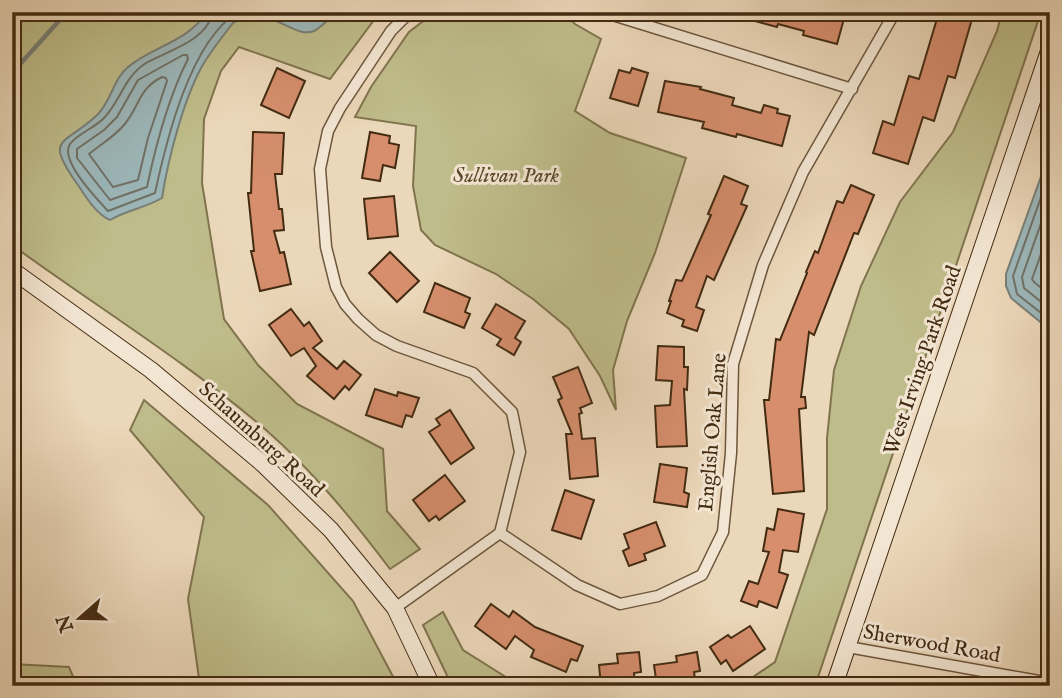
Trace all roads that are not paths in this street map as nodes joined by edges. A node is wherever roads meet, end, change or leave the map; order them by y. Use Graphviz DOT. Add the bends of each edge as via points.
graph roads {
  1 [pos="410,12"];
  2 [pos="603,12"];
  3 [pos="895,12"];
  4 [pos="1050,48"];
  5 [pos="852,89"];
  6 [pos="12,270"];
  7 [pos="500,533"];
  8 [pos="395,608"];
  9 [pos="848,648"];
  10 [pos="1050,683"];
  11 [pos="432,686"];
  12 [pos="834,686"];
  1 -- 7 [label="street" via="391,31 328,131 320,169 326,247 345,304 376,335 473,373 512,412 520,452"];
  2 -- 5 [label="street"];
  3 -- 5 [label="street, English Oak Lane"];
  4 -- 9 [label="main road, West Irving Park Road"];
  5 -- 7 [label="street, English Oak Lane" via="803,172 763,265 733,364 723,532 702,575 658,596 620,604 577,585"];
  6 -- 8 [label="main road, Schaumburg Road" via="151,370 263,464 331,530"];
  7 -- 8 [label="street"];
  8 -- 11 [label="main road, Schaumburg Road"];
  9 -- 10 [label="street, Sherwood Road"];
  9 -- 12 [label="main road, West Irving Park Road"];
}
